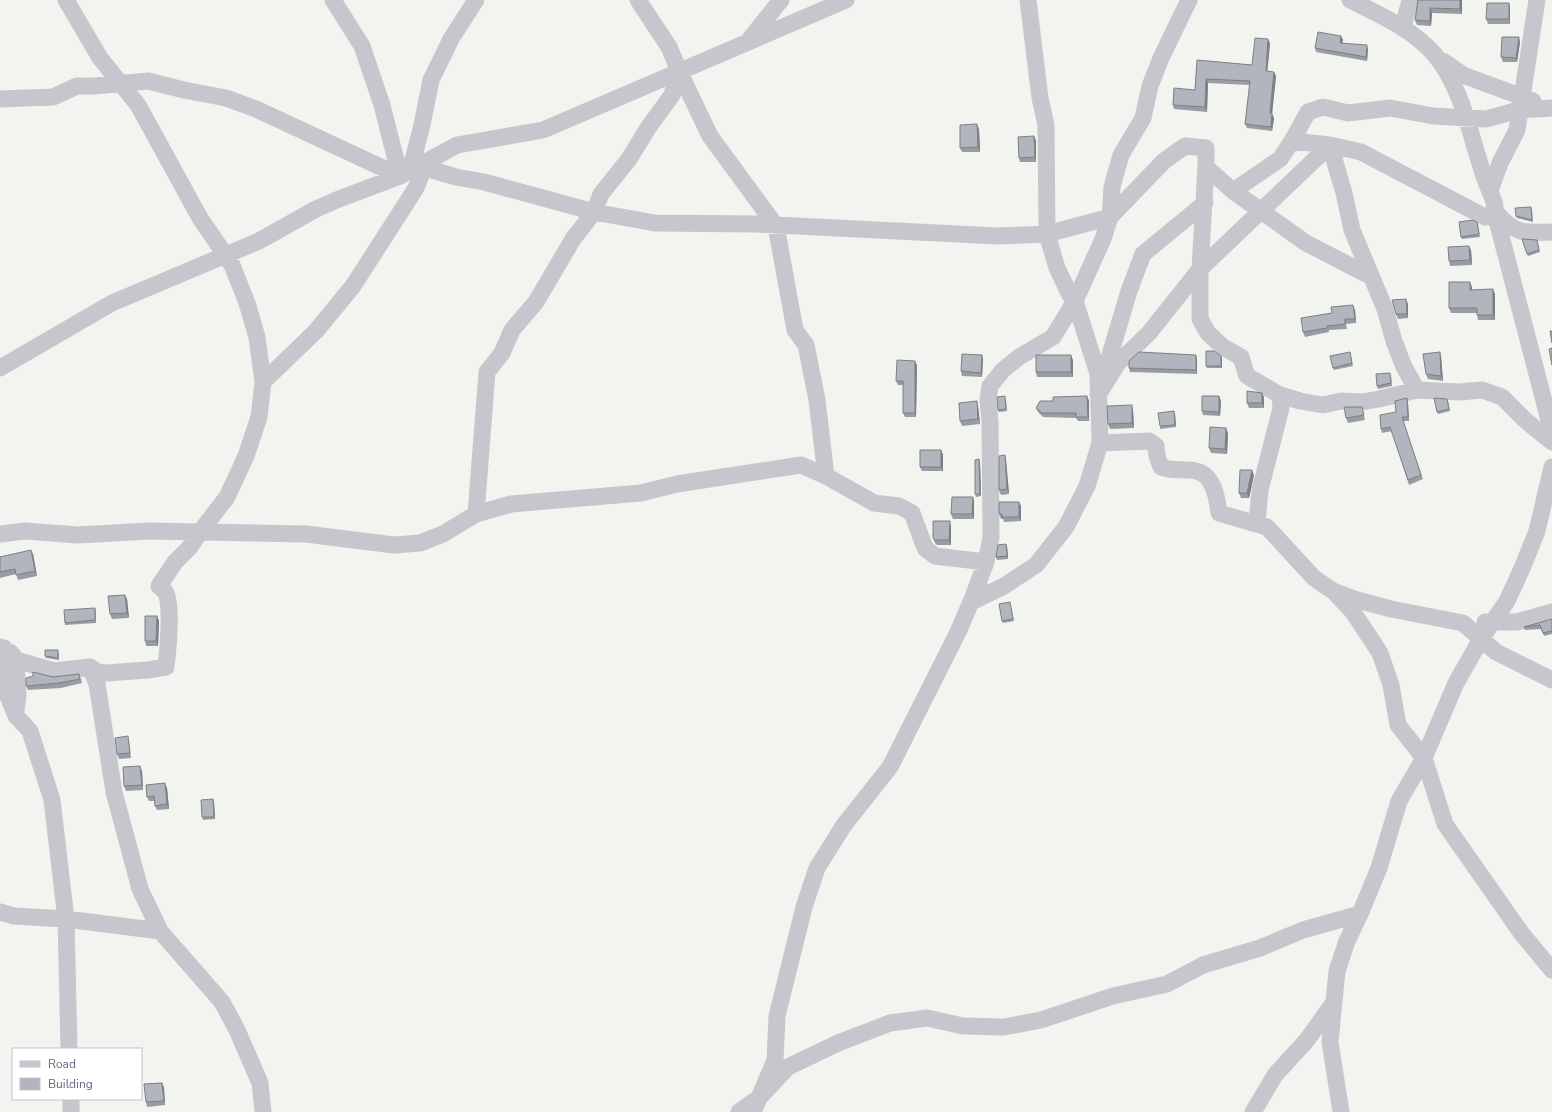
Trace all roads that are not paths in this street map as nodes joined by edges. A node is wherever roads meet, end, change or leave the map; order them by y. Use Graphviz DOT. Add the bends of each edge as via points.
graph roads {
  1 [pos="66,0"];
  2 [pos="333,0"];
  3 [pos="476,0"];
  4 [pos="638,0"];
  5 [pos="781,0"];
  6 [pos="846,0"];
  7 [pos="1028,0"];
  8 [pos="1189,0"];
  9 [pos="1350,0"];
  10 [pos="1410,0"];
  11 [pos="1537,0"];
  12 [pos="1402,27"];
  13 [pos="747,42"];
  14 [pos="1434,54"];
  15 [pos="679,72"];
  16 [pos="121,84"];
  17 [pos="0,99"];
  18 [pos="1521,104"];
  19 [pos="1551,108"];
  20 [pos="1467,118"];
  21 [pos="1292,141"];
  22 [pos="1330,145"];
  23 [pos="423,165"];
  24 [pos="1206,168"];
  25 [pos="400,176"];
  26 [pos="1233,191"];
  27 [pos="1490,191"];
  28 [pos="1205,203"];
  29 [pos="1494,209"];
  30 [pos="1262,211"];
  31 [pos="594,212"];
  32 [pos="1110,217"];
  33 [pos="776,226"];
  34 [pos="1552,232"];
  35 [pos="1046,234"];
  36 [pos="225,254"];
  37 [pos="1200,269"];
  38 [pos="1370,276"];
  39 [pos="1075,300"];
  40 [pos="0,368"];
  41 [pos="264,382"];
  42 [pos="1417,390"];
  43 [pos="1098,395"];
  44 [pos="1280,395"];
  45 [pos="1552,432"];
  46 [pos="1552,442"];
  47 [pos="1100,443"];
  48 [pos="1552,467"];
  49 [pos="826,476"];
  50 [pos="476,514"];
  51 [pos="1257,523"];
  52 [pos="200,532"];
  53 [pos="0,534"];
  54 [pos="986,562"];
  55 [pos="1333,591"];
  56 [pos="971,602"];
  57 [pos="1552,612"];
  58 [pos="1492,622"];
  59 [pos="1463,623"];
  60 [pos="1481,639"];
  61 [pos="7,652"];
  62 [pos="90,667"];
  63 [pos="1552,680"];
  64 [pos="1424,758"];
  65 [pos="0,912"];
  66 [pos="1360,914"];
  67 [pos="66,919"];
  68 [pos="160,931"];
  69 [pos="1552,970"];
  70 [pos="1332,1005"];
  71 [pos="69,1048"];
  72 [pos="71,1100"];
  73 [pos="757,1105"];
  74 [pos="71,1112"];
  75 [pos="263,1112"];
  76 [pos="739,1112"];
  77 [pos="1253,1112"];
  78 [pos="1341,1112"];
  1 -- 16 [label="street" via="100,58"];
  2 -- 25 [label="street" via="362,46 382,105"];
  3 -- 25 [label="street" via="451,39 431,80 413,160"];
  4 -- 15 [label="street" via="669,46"];
  5 -- 13 [label="street"];
  6 -- 13 [label="street"];
  7 -- 35 [label="street" via="1046,125"];
  8 -- 32 [label="street" via="1150,86 1144,118 1121,155 1112,187"];
  9 -- 12 [label="street"];
  10 -- 12 [label="street"];
  11 -- 18 [label="street"];
  12 -- 14 [label="street"];
  13 -- 15 [label="street"];
  14 -- 18 [label="street" via="1463,76"];
  14 -- 20 [label="street" via="1451,79"];
  15 -- 23 [label="street" via="543,130 457,146"];
  15 -- 31 [label="street" via="672,95 629,159 601,194"];
  15 -- 33 [label="street" via="710,136"];
  16 -- 17 [label="street" via="77,86 53,97"];
  16 -- 25 [label="street" via="148,81 226,98 256,109"];
  16 -- 36 [label="street" via="138,105 200,218"];
  18 -- 19 [label="street"];
  18 -- 20 [label="street" via="1486,119"];
  18 -- 27 [label="street" via="1517,130 1500,163"];
  20 -- 21 [label="street" via="1433,116 1390,108 1348,113 1323,107 1308,112"];
  20 -- 27 [label="street"];
  21 -- 22 [label="street"];
  21 -- 26 [label="street" via="1280,159"];
  22 -- 29 [label="street" via="1361,152 1485,217 1491,216"];
  22 -- 30 [label="street"];
  22 -- 38 [label="street" via="1352,230"];
  23 -- 25 [label="street"];
  23 -- 31 [label="street" via="456,177 484,182"];
  23 -- 41 [label="street" via="416,188 353,286 316,331"];
  24 -- 26 [label="street"];
  24 -- 28 [label="street"];
  24 -- 32 [label="street" via="1206,148 1185,146 1164,161"];
  25 -- 36 [label="street" via="322,207 265,238"];
  26 -- 30 [label="street"];
  27 -- 29 [label="street"];
  28 -- 37 [label="street"];
  28 -- 43 [label="street" via="1143,254 1129,291"];
  29 -- 34 [label="street" via="1504,223 1513,229 1522,232"];
  29 -- 45 [label="street"];
  30 -- 37 [label="street"];
  30 -- 38 [label="street" via="1306,243"];
  31 -- 33 [label="street" via="655,223"];
  31 -- 50 [label="street" via="572,239 536,302 512,330 502,353 487,372"];
  32 -- 35 [label="street"];
  32 -- 39 [label="street" via="1103,239"];
  33 -- 35 [label="street" via="997,236"];
  33 -- 49 [label="street" via="795,330 806,345 817,400"];
  35 -- 39 [label="street" via="1057,268"];
  36 -- 40 [label="street" via="112,303"];
  36 -- 41 [label="street" via="247,303 257,337"];
  37 -- 43 [label="street" via="1149,333 1118,363"];
  37 -- 44 [label="street" via="1200,319 1208,333 1223,347 1241,356 1247,376"];
  38 -- 42 [label="street" via="1385,309 1404,367"];
  39 -- 43 [label="street" via="1098,374"];
  39 -- 54 [label="street" via="1054,337 1013,361 990,386 988,400 991,537"];
  41 -- 52 [label="street" via="259,417 246,456 227,497"];
  42 -- 44 [label="street" via="1362,402 1341,401 1323,405 1300,402"];
  42 -- 46 [label="street" via="1482,390 1502,397"];
  43 -- 47 [label="street"];
  44 -- 51 [label="street" via="1281,408 1260,490"];
  47 -- 51 [label="street" via="1148,441 1156,446 1161,467 1169,470 1196,471 1208,479 1215,489 1219,513"];
  47 -- 56 [label="street" via="1087,486 1066,527 1036,565 1004,586"];
  48 -- 58 [label="street" via="1537,531 1507,601"];
  49 -- 50 [label="street" via="801,465 788,466 678,484 641,493 511,504"];
  49 -- 54 [label="street" via="874,503 899,506 912,514 925,548 935,556"];
  50 -- 52 [label="street" via="443,534 420,543 394,545 306,534"];
  51 -- 55 [label="street" via="1267,527 1314,578"];
  52 -- 53 [label="street" via="148,531 78,535 25,531"];
  52 -- 62 [label="street" via="159,586 166,593 168,611 166,667 106,673 97,672"];
  54 -- 56 [label="street"];
  55 -- 59 [label="street" via="1354,599"];
  55 -- 64 [label="street" via="1353,612 1380,653 1391,685 1398,726"];
  56 -- 73 [label="street" via="890,766 844,825 817,868 804,907 777,1016 775,1060"];
  57 -- 58 [label="street" via="1517,622"];
  58 -- 59 [label="street"];
  58 -- 60 [label="street"];
  59 -- 60 [label="street"];
  60 -- 63 [label="street" via="1496,652"];
  60 -- 64 [label="street" via="1456,683"];
  61 -- 62 [label="street" via="54,671"];
  61 -- 67 [label="street" via="5,689 16,716 30,731 52,800"];
  62 -- 68 [label="street" via="97,684 114,792 140,889"];
  64 -- 66 [label="street" via="1399,801 1379,868"];
  64 -- 69 [label="street" via="1445,824 1522,934"];
  65 -- 67 [label="street" via="14,916"];
  66 -- 70 [label="street" via="1337,971"];
  66 -- 73 [label="street" via="1303,930 1260,948 1202,965 1167,984 1113,996 1041,1020 1004,1027 963,1026 927,1018 890,1023 838,1043 788,1067"];
  67 -- 68 [label="street"];
  67 -- 71 [label="street"];
  68 -- 75 [label="street" via="222,1002 260,1083"];
  70 -- 77 [label="street" via="1307,1040 1275,1075"];
  70 -- 78 [label="street" via="1330,1042"];
  72 -- 74 [label="street"];
  73 -- 76 [label="street"];
}
